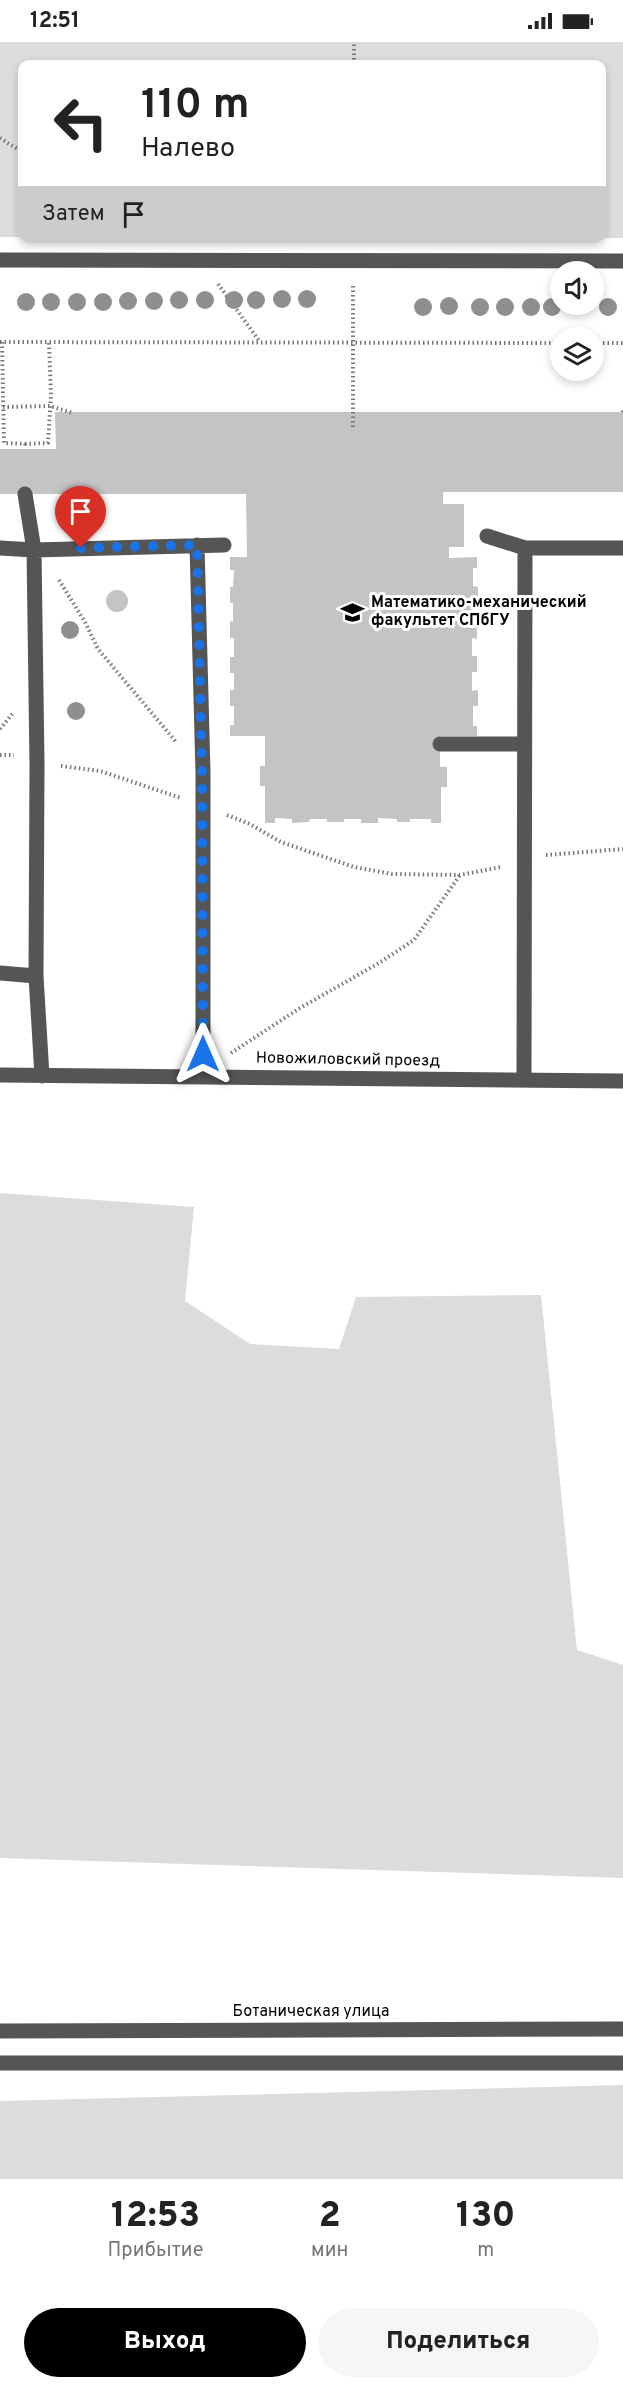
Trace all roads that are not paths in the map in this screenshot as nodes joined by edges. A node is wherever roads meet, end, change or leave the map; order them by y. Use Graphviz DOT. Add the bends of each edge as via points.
graph roads {
  1 [pos="0,260"];
  2 [pos="623,261"];
  3 [pos="25,494"];
  4 [pos="487,536"];
  5 [pos="197,545"];
  6 [pos="224,545"];
  7 [pos="0,548"];
  8 [pos="525,548"];
  9 [pos="623,548"];
  10 [pos="34,549"];
  11 [pos="440,744"];
  12 [pos="524,744"];
  13 [pos="0,973"];
  14 [pos="36,976"];
  15 [pos="0,1075"];
  16 [pos="42,1076"];
  17 [pos="203,1077"];
  18 [pos="524,1080"];
  19 [pos="623,1081"];
  20 [pos="623,2029"];
  21 [pos="0,2031"];
  22 [pos="0,2063"];
  23 [pos="623,2063"];
  1 -- 2 [label="street"];
  3 -- 10 [label="street"];
  4 -- 8 [label="street"];
  5 -- 6 [label="street"];
  5 -- 10 [label="street"];
  5 -- 17 [label="street"];
  7 -- 10 [label="street"];
  8 -- 9 [label="street"];
  8 -- 12 [label="street"];
  10 -- 14 [label="street"];
  11 -- 12 [label="street"];
  12 -- 18 [label="street"];
  13 -- 14 [label="street"];
  14 -- 16 [label="street"];
  15 -- 16 [label="street, Новожиловский проезд"];
  16 -- 17 [label="street, Новожиловский проезд"];
  17 -- 18 [label="street, Новожиловский проезд"];
  18 -- 19 [label="street, Новожиловский проезд"];
  20 -- 21 [label="street, Ботаническая улица"];
  22 -- 23 [label="street"];
}
